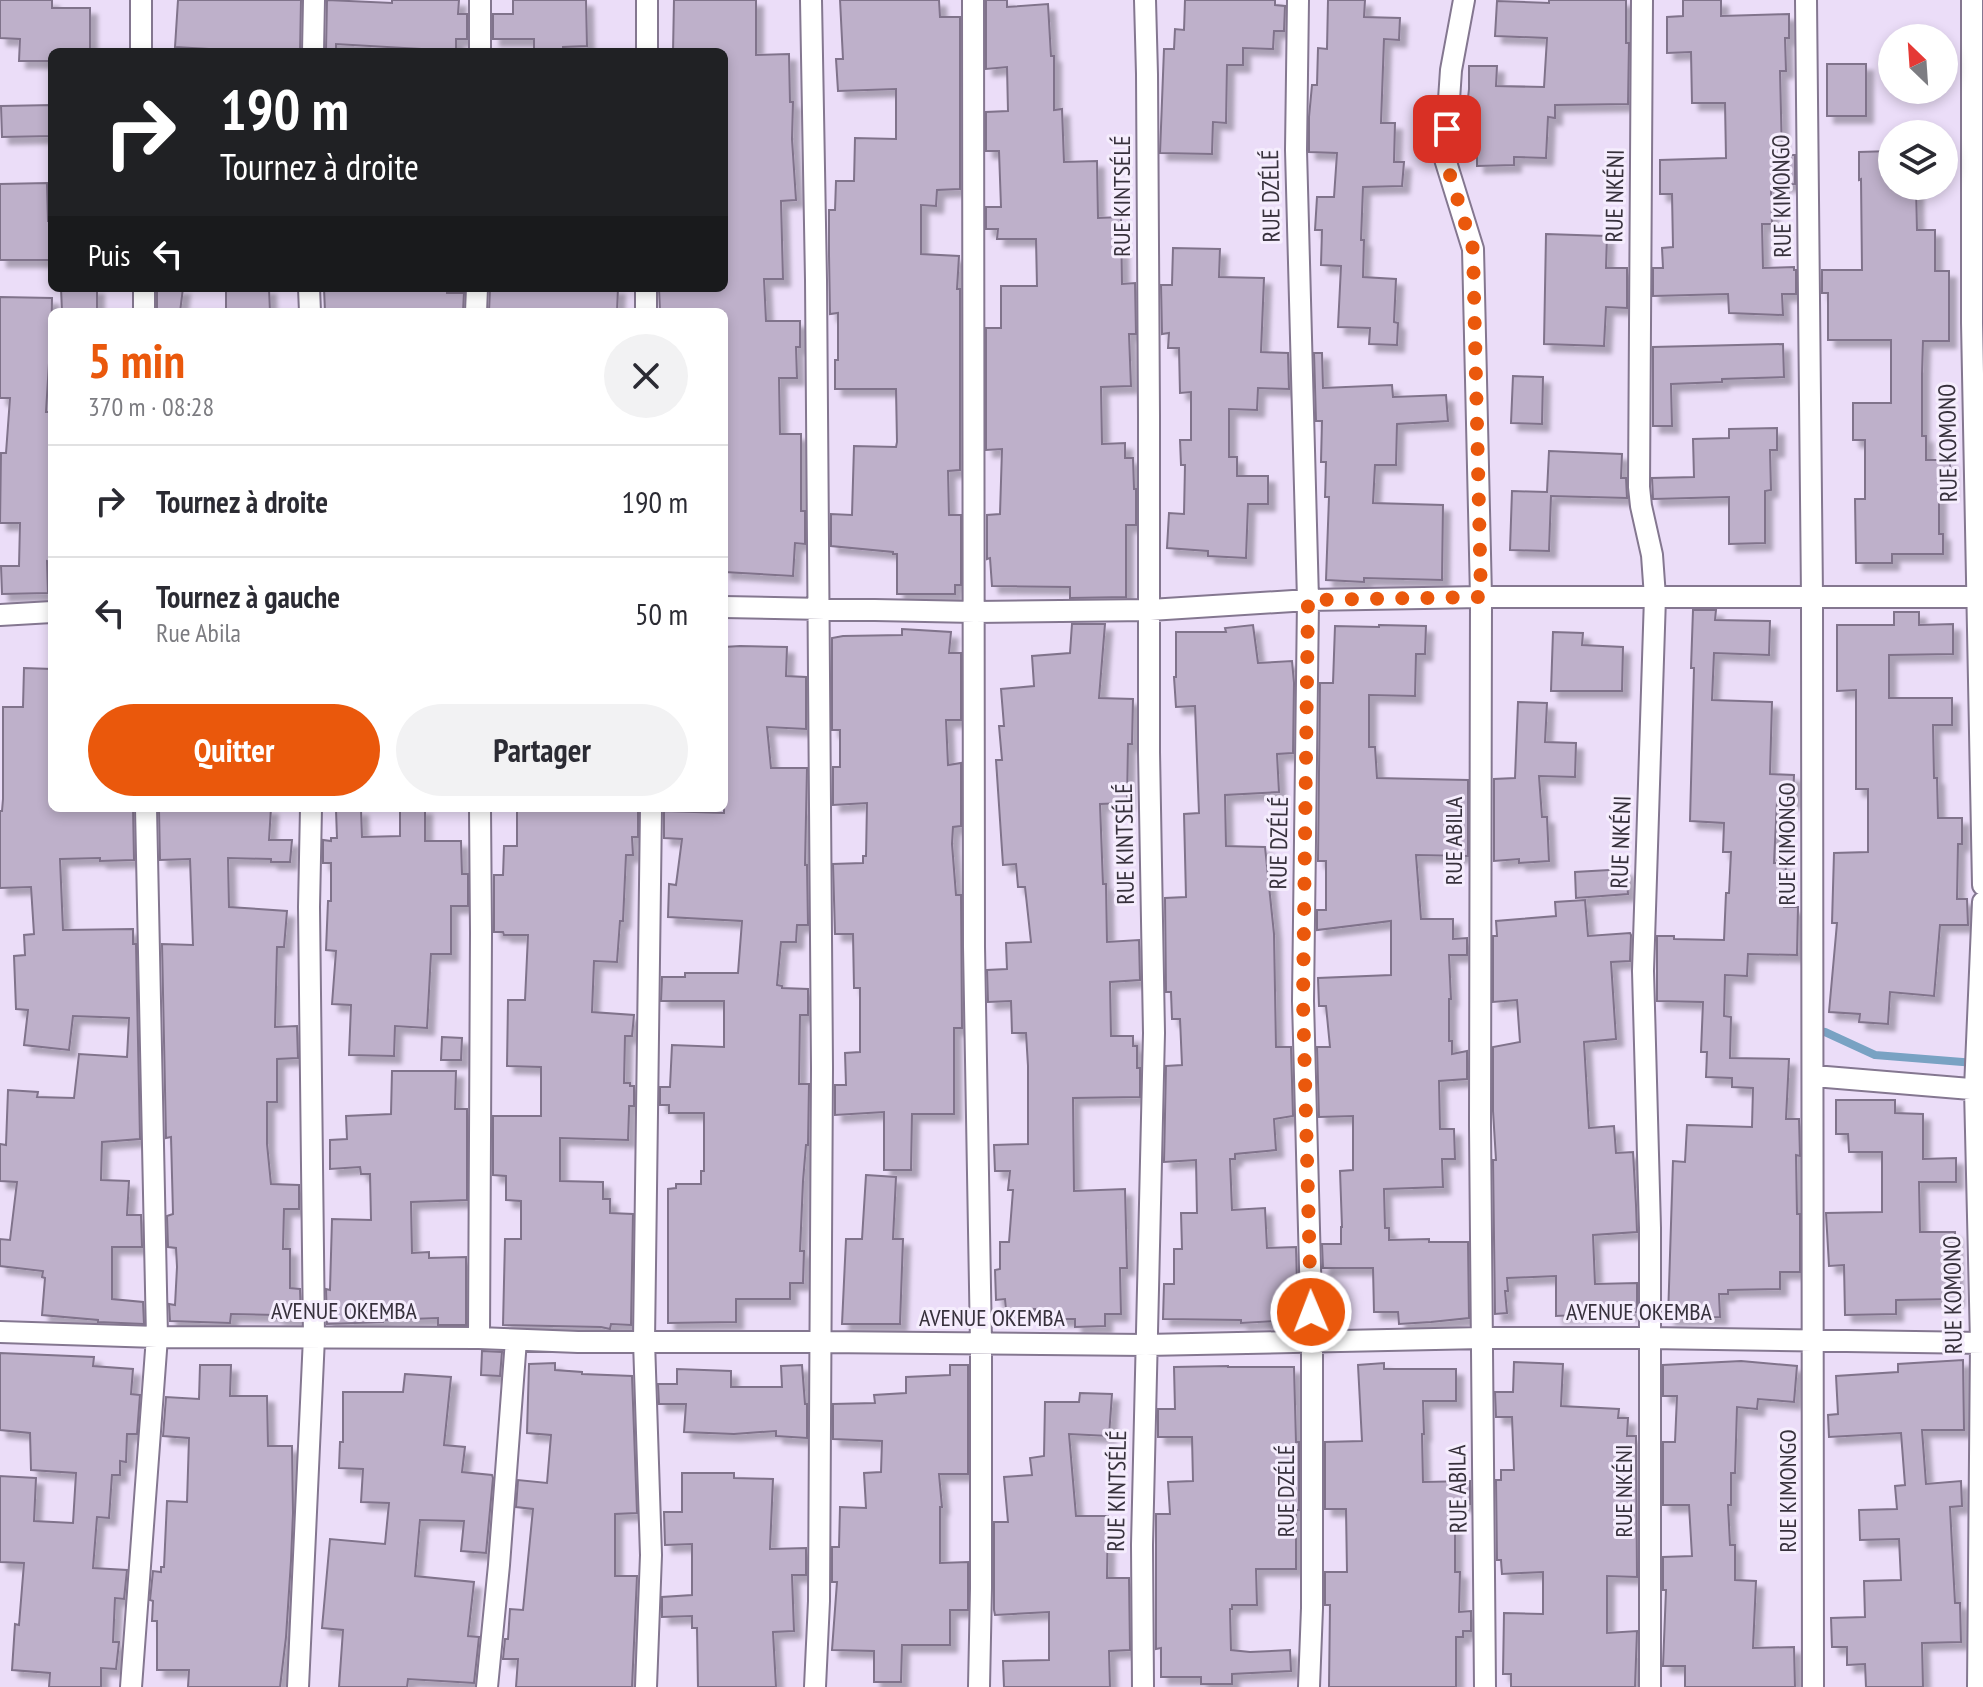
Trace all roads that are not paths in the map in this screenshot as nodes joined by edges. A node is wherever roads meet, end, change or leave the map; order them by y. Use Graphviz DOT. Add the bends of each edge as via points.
graph roads {
  1 [pos="141,0"];
  2 [pos="314,0"];
  3 [pos="480,0"];
  4 [pos="647,0"];
  5 [pos="811,0"];
  6 [pos="973,0"];
  7 [pos="1145,0"];
  8 [pos="1298,0"];
  9 [pos="1464,0"];
  10 [pos="1642,0"];
  11 [pos="1806,0"];
  12 [pos="1972,0"];
  13 [pos="141,48"];
  14 [pos="313,48"];
  15 [pos="480,48"];
  16 [pos="647,48"];
  17 [pos="1481,597"];
  18 [pos="1655,597"];
  19 [pos="1812,597"];
  20 [pos="1980,598"];
  21 [pos="1308,600"];
  22 [pos="728,607"];
  23 [pos="818,609"];
  24 [pos="1150,610"];
  25 [pos="48,612"];
  26 [pos="975,612"];
  27 [pos="0,615"];
  28 [pos="146,812"];
  29 [pos="311,812"];
  30 [pos="480,812"];
  31 [pos="651,812"];
  32 [pos="1983,885"];
  33 [pos="1983,902"];
  34 [pos="1814,1076"];
  35 [pos="1979,1089"];
  36 [pos="0,1332"];
  37 [pos="157,1337"];
  38 [pos="314,1337"];
  39 [pos="479,1338"];
  40 [pos="1482,1338"];
  41 [pos="1650,1338"];
  42 [pos="516,1340"];
  43 [pos="1814,1340"];
  44 [pos="644,1341"];
  45 [pos="820,1342"];
  46 [pos="981,1343"];
  47 [pos="1312,1343"];
  48 [pos="1982,1343"];
  49 [pos="1146,1345"];
  50 [pos="131,1687"];
  51 [pos="298,1687"];
  52 [pos="487,1687"];
  53 [pos="646,1687"];
  54 [pos="815,1687"];
  55 [pos="979,1687"];
  56 [pos="1143,1687"];
  57 [pos="1309,1687"];
  58 [pos="1485,1687"];
  59 [pos="1650,1687"];
  60 [pos="1813,1687"];
  61 [pos="1978,1687"];
  1 -- 13 [label="street"];
  2 -- 14 [label="street"];
  3 -- 15 [label="street"];
  4 -- 16 [label="street"];
  5 -- 23 [label="street"];
  6 -- 26 [label="street"];
  7 -- 24 [label="street, RUE KINTSÉLÉ"];
  8 -- 21 [label="street, RUE DZÉLÉ" via="1296,150"];
  9 -- 17 [label="street, RUE ABILA" via="1451,70 1445,159 1473,249"];
  10 -- 18 [label="street, RUE NKÉNI" via="1639,487"];
  11 -- 19 [label="street, RUE KIMONGO"];
  12 -- 20 [label="street, RUE KOMONO" via="1972,308"];
  17 -- 18 [label="street"];
  17 -- 21 [label="street"];
  17 -- 40 [label="street, RUE ABILA"];
  18 -- 19 [label="street"];
  18 -- 41 [label="street, RUE NKÉNI" via="1643,971"];
  19 -- 20 [label="street"];
  19 -- 34 [label="street, RUE KIMONGO"];
  20 -- 32 [label="street, RUE KOMONO"];
  21 -- 24 [label="street"];
  21 -- 47 [label="street, RUE DZÉLÉ" via="1303,1001"];
  22 -- 23 [label="street"];
  23 -- 26 [label="street"];
  23 -- 45 [label="street"];
  24 -- 26 [label="street"];
  24 -- 49 [label="street, RUE KINTSÉLÉ" via="1154,1033"];
  25 -- 27 [label="street"];
  26 -- 46 [label="street"];
  28 -- 37 [label="street"];
  29 -- 38 [label="street"];
  30 -- 39 [label="street"];
  31 -- 44 [label="street"];
  33 -- 35 [label="street, RUE KOMONO"];
  34 -- 35 [label="street"];
  34 -- 43 [label="street, RUE KIMONGO"];
  35 -- 48 [label="street, RUE KOMONO"];
  36 -- 37 [label="street, AVENUE OKEMBA"];
  37 -- 38 [label="street, AVENUE OKEMBA"];
  37 -- 50 [label="street"];
  38 -- 39 [label="street, AVENUE OKEMBA"];
  38 -- 51 [label="street"];
  39 -- 42 [label="street, AVENUE OKEMBA"];
  40 -- 41 [label="street, AVENUE OKEMBA"];
  40 -- 47 [label="street, AVENUE OKEMBA"];
  40 -- 58 [label="street, RUE ABILA"];
  41 -- 43 [label="street, AVENUE OKEMBA"];
  41 -- 59 [label="street, RUE NKÉNI"];
  42 -- 44 [label="street, AVENUE OKEMBA"];
  42 -- 52 [label="street"];
  43 -- 48 [label="street, AVENUE OKEMBA"];
  43 -- 60 [label="street, RUE KIMONGO"];
  44 -- 45 [label="street, AVENUE OKEMBA"];
  44 -- 53 [label="street" via="651,1555"];
  45 -- 46 [label="street, AVENUE OKEMBA"];
  45 -- 54 [label="street"];
  46 -- 49 [label="street, AVENUE OKEMBA"];
  46 -- 55 [label="street"];
  47 -- 49 [label="street, AVENUE OKEMBA"];
  47 -- 57 [label="street, RUE DZÉLÉ"];
  48 -- 61 [label="street, RUE KOMONO"];
  49 -- 56 [label="street, RUE KINTSÉLÉ"];
}
